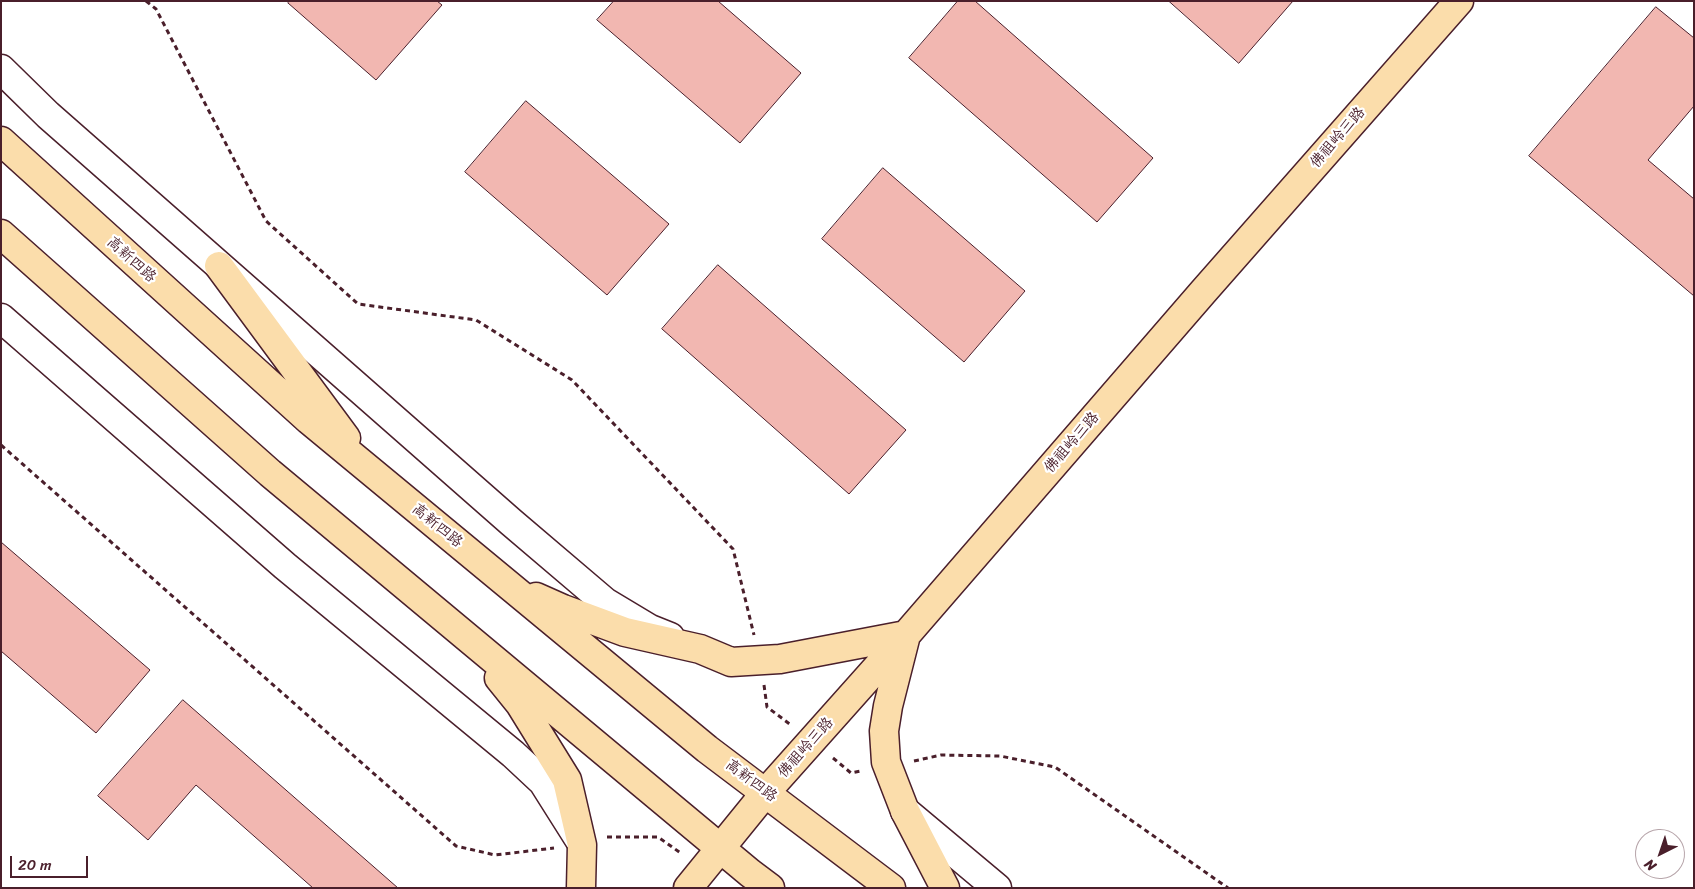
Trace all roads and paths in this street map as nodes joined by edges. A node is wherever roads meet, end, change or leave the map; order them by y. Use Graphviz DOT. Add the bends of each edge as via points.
graph roads {
  1 [pos="146,1"];
  2 [pos="1459,1"];
  3 [pos="1,69"];
  4 [pos="1,141"];
  5 [pos="1,234"];
  6 [pos="219,266"];
  7 [pos="1,318"];
  8 [pos="1,445"];
  9 [pos="371,472"];
  10 [pos="505,582"];
  11 [pos="458,628"];
  12 [pos="906,636"];
  13 [pos="700,649"];
  14 [pos="760,661"];
  15 [pos="812,742"];
  16 [pos="887,766"];
  17 [pos="766,792"];
  18 [pos="905,811"];
  19 [pos="582,845"];
  20 [pos="721,847"];
  21 [pos="696,879"];
  22 [pos="581,888"];
  23 [pos="770,888"];
  24 [pos="891,888"];
  25 [pos="945,888"];
  26 [pos="997,888"];
  27 [pos="1228,888"];
  1 -- 14 [label="path" via="156,9 266,222 358,304 476,320 572,380 734,549"];
  2 -- 12 [label="main road, 佛祖岭三路" via="1209,284"];
  3 -- 6 [label="lane" via="48,115"];
  4 -- 9 [label="main road, 高新四路" via="309,420"];
  5 -- 11 [label="main road" via="270,472"];
  6 -- 9 [label="main road"];
  6 -- 13 [label="lane" via="605,602 650,629"];
  7 -- 19 [label="lane" via="285,566 543,782"];
  8 -- 19 [label="path" via="456,846 495,856"];
  9 -- 10 [label="main road, 高新四路"];
  10 -- 13 [label="main road" via="563,609 625,632"];
  10 -- 17 [label="main road, 高新四路" via="707,749"];
  11 -- 19 [label="main road" via="520,704 567,780"];
  11 -- 20 [label="main road"];
  12 -- 14 [label="main road"];
  12 -- 15 [label="main road, 佛祖岭三路"];
  12 -- 16 [label="main road" via="884,732"];
  13 -- 14 [label="main road" via="731,662"];
  14 -- 15 [label="path" via="767,707"];
  15 -- 16 [label="path" via="851,773"];
  15 -- 17 [label="main road, 佛祖岭三路"];
  16 -- 18 [label="main road"];
  16 -- 27 [label="path" via="941,755 1000,756 1055,767"];
  17 -- 20 [label="main road, 佛祖岭三路"];
  17 -- 24 [label="main road, 高新四路"];
  18 -- 25 [label="main road"];
  18 -- 26 [label="lane"];
  19 -- 21 [label="path" via="602,837 658,837"];
  19 -- 22 [label="main road"];
  20 -- 21 [label="main road, 佛祖岭三路"];
  20 -- 23 [label="main road"];
}
